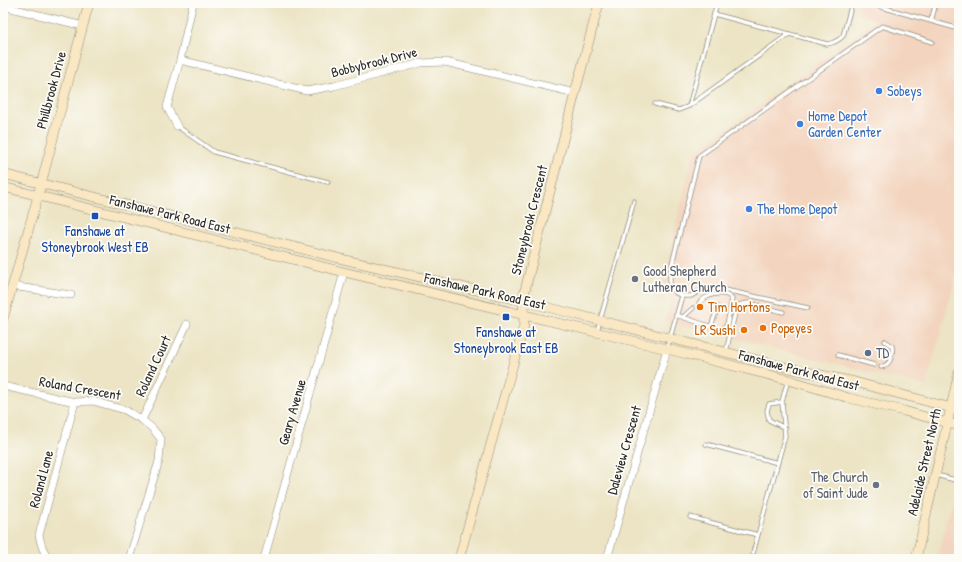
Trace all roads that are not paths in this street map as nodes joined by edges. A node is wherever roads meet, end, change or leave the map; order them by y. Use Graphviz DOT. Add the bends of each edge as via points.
graph roads {
  1 [pos="89,3"];
  2 [pos="193,3"];
  3 [pos="598,3"];
  4 [pos="717,3"];
  5 [pos="852,3"];
  6 [pos="874,3"];
  7 [pos="936,3"];
  8 [pos="954,3"];
  9 [pos="959,4"];
  10 [pos="3,6"];
  11 [pos="714,14"];
  12 [pos="931,21"];
  13 [pos="83,26"];
  14 [pos="959,29"];
  15 [pos="789,34"];
  16 [pos="932,42"];
  17 [pos="180,60"];
  18 [pos="574,93"];
  19 [pos="655,104"];
  20 [pos="689,106"];
  21 [pos="178,126"];
  22 [pos="3,174"];
  23 [pos="328,182"];
  24 [pos="41,184"];
  25 [pos="3,187"];
  26 [pos="38,196"];
  27 [pos="634,201"];
  28 [pos="344,272"];
  29 [pos="12,286"];
  30 [pos="71,295"];
  31 [pos="682,296"];
  32 [pos="523,301"];
  33 [pos="698,303"];
  34 [pos="718,307"];
  35 [pos="693,308"];
  36 [pos="808,308"];
  37 [pos="783,312"];
  38 [pos="525,315"];
  39 [pos="676,315"];
  40 [pos="682,317"];
  41 [pos="3,319"];
  42 [pos="600,320"];
  43 [pos="187,324"];
  44 [pos="711,326"];
  45 [pos="597,332"];
  46 [pos="670,338"];
  47 [pos="885,341"];
  48 [pos="667,349"];
  49 [pos="726,352"];
  50 [pos="838,355"];
  51 [pos="874,365"];
  52 [pos="881,367"];
  53 [pos="959,372"];
  54 [pos="789,380"];
  55 [pos="3,386"];
  56 [pos="75,402"];
  57 [pos="782,402"];
  58 [pos="955,409"];
  59 [pos="142,420"];
  60 [pos="947,423"];
  61 [pos="959,426"];
  62 [pos="785,428"];
  63 [pos="706,444"];
  64 [pos="778,463"];
  65 [pos="935,475"];
  66 [pos="959,481"];
  67 [pos="690,517"];
  68 [pos="758,535"];
  69 [pos="753,553"];
  70 [pos="51,559"];
  71 [pos="129,559"];
  72 [pos="264,559"];
  73 [pos="459,559"];
  74 [pos="607,559"];
  75 [pos="916,559"];
  1 -- 13 [label="main road, Phillbrook Drive"];
  2 -- 17 [label="street"];
  3 -- 18 [label="main road, Stoneybrook Crescent"];
  4 -- 11 [label="lane"];
  5 -- 15 [label="lane" via="843,36 834,43 827,44"];
  6 -- 12 [label="lane"];
  7 -- 12 [label="lane"];
  8 -- 9 [label="lane"];
  10 -- 13 [label="street"];
  11 -- 15 [label="lane"];
  11 -- 20 [label="lane"];
  12 -- 14 [label="lane"];
  13 -- 24 [label="main road, Phillbrook Drive"];
  15 -- 20 [label="lane"];
  16 -- 31 [label="lane" via="882,26 699,156 670,272 670,284 676,293"];
  17 -- 18 [label="street, Bobbybrook Drive" via="307,91 421,63 445,62"];
  17 -- 21 [label="street" via="167,107"];
  18 -- 32 [label="main road, Stoneybrook Crescent"];
  19 -- 20 [label="lane" via="679,110"];
  21 -- 23 [label="lane" via="214,152"];
  22 -- 24 [label="main road, Fanshawe Park Road East"];
  24 -- 26 [label="main road, Phillbrook Drive"];
  24 -- 32 [label="main road, Fanshawe Park Road East"];
  25 -- 26 [label="main road, Fanshawe Park Road East"];
  26 -- 28 [label="main road, Fanshawe Park Road East"];
  26 -- 29 [label="main road"];
  27 -- 42 [label="lane"];
  28 -- 38 [label="main road, Fanshawe Park Road East"];
  28 -- 72 [label="street, Geary Avenue"];
  29 -- 30 [label="street"];
  29 -- 41 [label="main road"];
  31 -- 36 [label="lane" via="691,296 705,288 716,288"];
  31 -- 39 [label="lane"];
  32 -- 38 [label="main road, Stoneybrook Crescent"];
  32 -- 42 [label="main road, Fanshawe Park Road East"];
  33 -- 44 [label="lane" via="708,296 722,294 729,295 732,299 727,325 721,330"];
  34 -- 44 [label="lane"];
  35 -- 40 [label="lane"];
  37 -- 49 [label="lane" via="748,304 738,305"];
  38 -- 45 [label="main road, Fanshawe Park Road East"];
  38 -- 73 [label="main road, Stoneybrook Crescent"];
  39 -- 40 [label="lane"];
  39 -- 46 [label="lane"];
  40 -- 44 [label="lane"];
  42 -- 45 [label="lane"];
  42 -- 46 [label="main road, Fanshawe Park Road East"];
  43 -- 59 [label="street, Roland Court"];
  45 -- 48 [label="main road, Fanshawe Park Road East"];
  46 -- 48 [label="lane"];
  46 -- 49 [label="main road, Fanshawe Park Road East"];
  47 -- 52 [label="lane" via="892,346 892,353 889,362"];
  48 -- 54 [label="main road, Fanshawe Park Road East"];
  48 -- 74 [label="street, Daleview Crescent"];
  49 -- 58 [label="main road, Fanshawe Park Road East" via="855,382"];
  50 -- 51 [label="lane"];
  53 -- 58 [label="main road, Adelaide Street North"];
  54 -- 57 [label="lane"];
  54 -- 60 [label="main road, Fanshawe Park Road East"];
  55 -- 56 [label="street, Roland Crescent"];
  56 -- 59 [label="street, Roland Crescent" via="93,401 125,410"];
  56 -- 70 [label="street, Roland Lane" via="39,535 41,546"];
  57 -- 62 [label="lane"];
  57 -- 62 [label="lane" via="769,404 767,411 769,420"];
  58 -- 60 [label="main road, Adelaide Street North"];
  59 -- 71 [label="street, Roland Crescent" via="161,439 159,461"];
  60 -- 61 [label="main road, Fanshawe Park Road East"];
  60 -- 65 [label="main road, Adelaide Street North"];
  62 -- 64 [label="lane" via="786,436"];
  63 -- 64 [label="lane"];
  64 -- 68 [label="lane"];
  65 -- 66 [label="lane"];
  65 -- 75 [label="main road, Adelaide Street North"];
  67 -- 68 [label="lane"];
  68 -- 69 [label="lane"];
}
